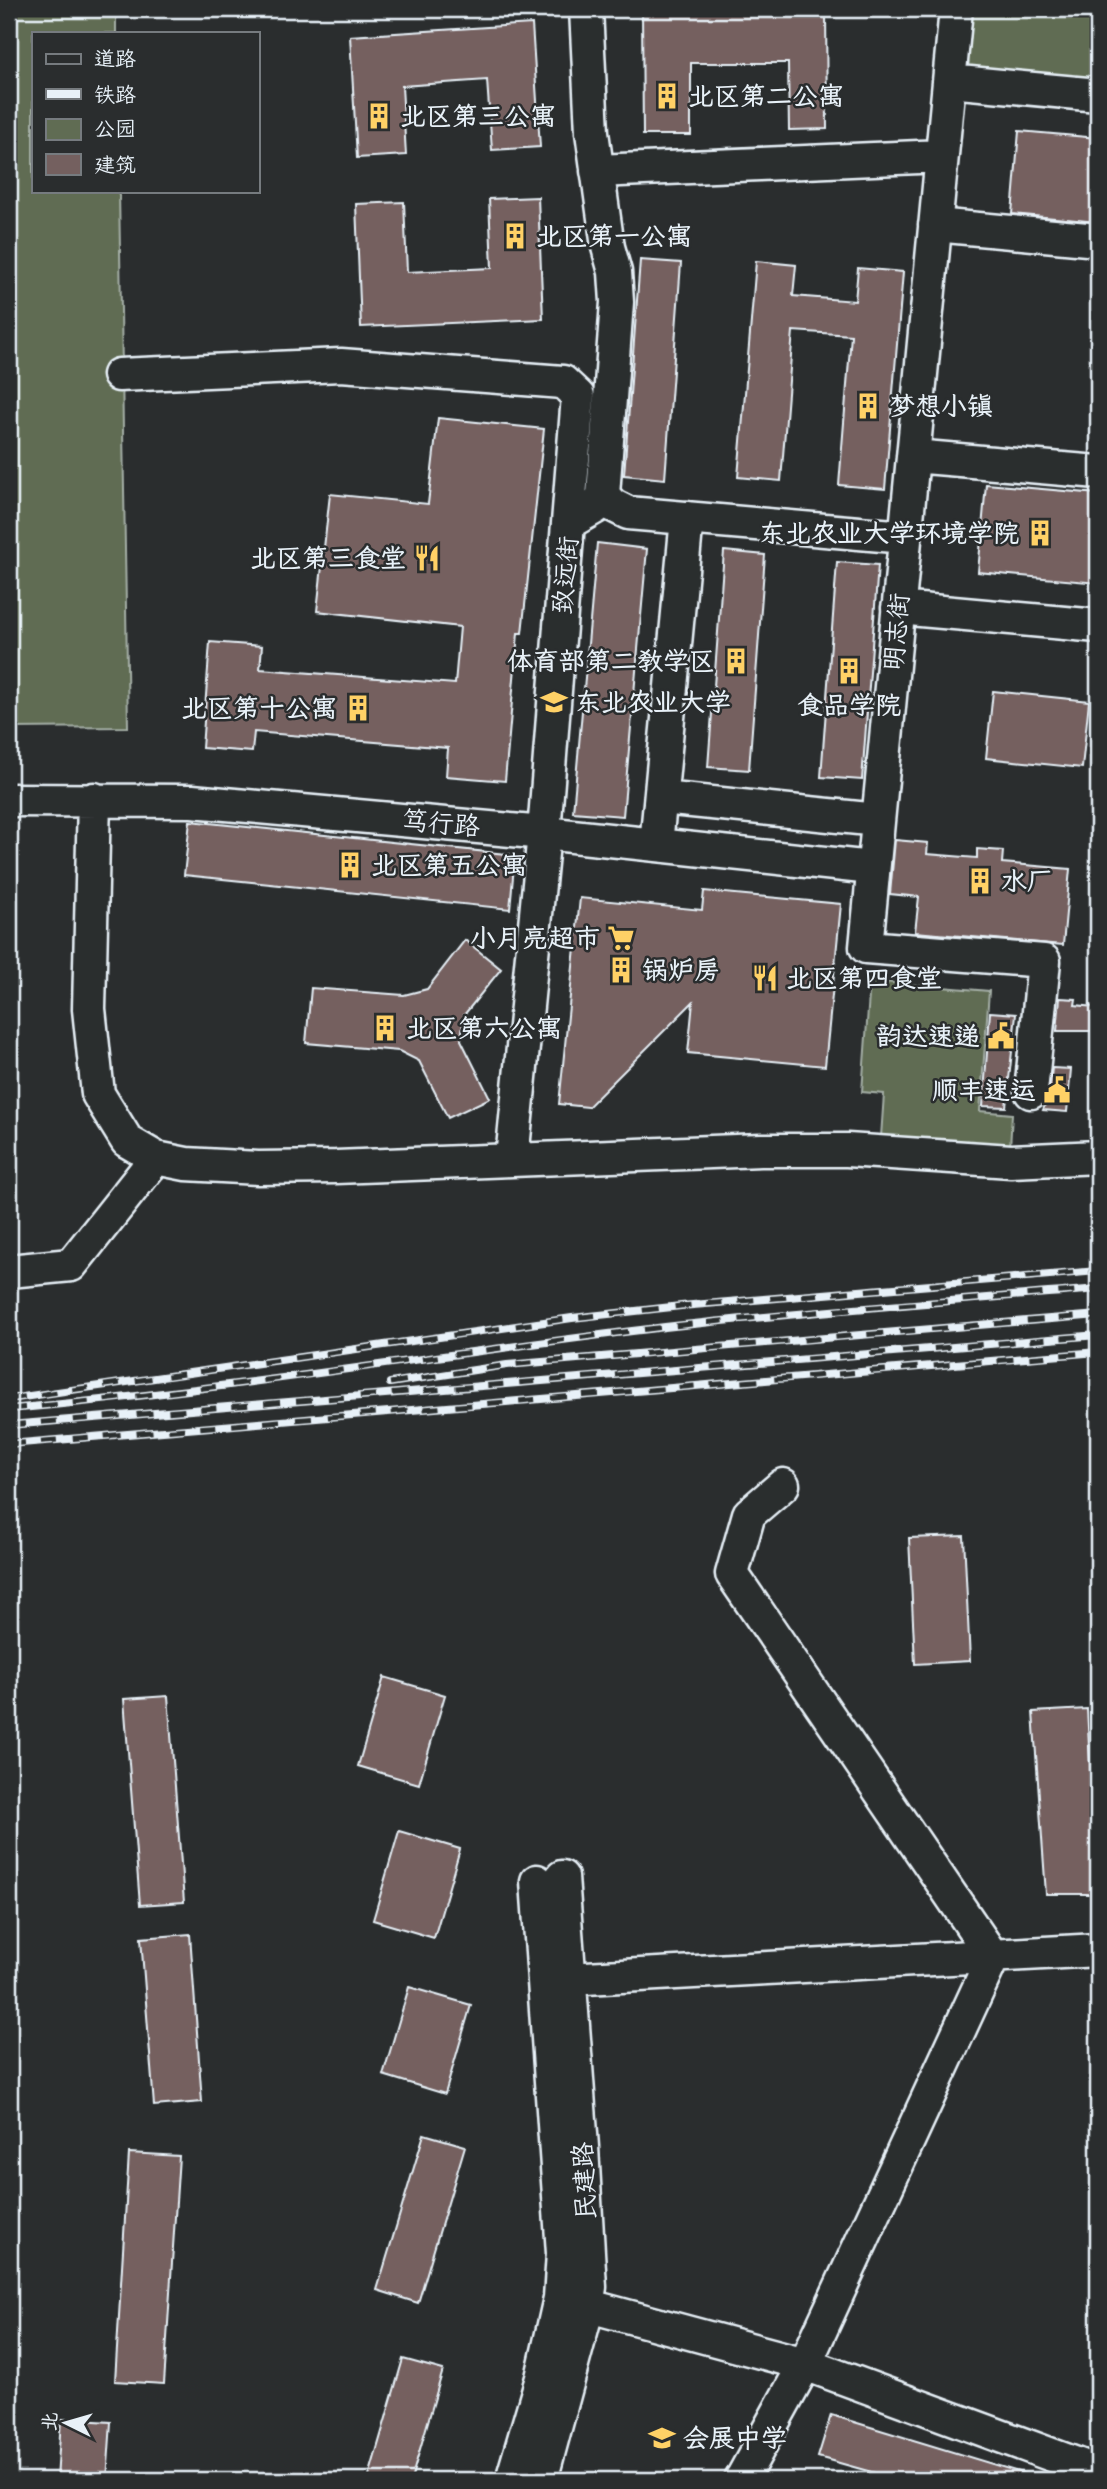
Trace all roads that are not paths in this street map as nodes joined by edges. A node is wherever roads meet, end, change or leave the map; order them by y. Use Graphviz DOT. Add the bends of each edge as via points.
graph roads {
  1 [pos="586,9"];
  2 [pos="956,9"];
  3 [pos="949,81"];
  4 [pos="1098,95"];
  5 [pos="942,156"];
  6 [pos="597,171"];
  7 [pos="935,225"];
  8 [pos="1098,240"];
  9 [pos="119,375"];
  10 [pos="913,456"];
  11 [pos="1098,472"];
  12 [pos="603,495"];
  13 [pos="687,518"];
  14 [pos="568,523"];
  15 [pos="905,537"];
  16 [pos="898,608"];
  17 [pos="1098,626"];
  18 [pos="662,798"];
  19 [pos="94,799"];
  20 [pos="9,800"];
  21 [pos="878,820"];
  22 [pos="544,833"];
  23 [pos="656,845"];
  24 [pos="872,868"];
  25 [pos="1031,1092"];
  26 [pos="1098,1157"];
  27 [pos="156,1158"];
  28 [pos="512,1160"];
  29 [pos="9,1271"];
  30 [pos="783,1485"];
  31 [pos="550,1879"];
  32 [pos="1098,1950"];
  33 [pos="993,1957"];
  34 [pos="557,1980"];
  35 [pos="573,2302"];
  36 [pos="805,2364"];
  37 [pos="1098,2472"];
  38 [pos="512,2480"];
  39 [pos="541,2480"];
  40 [pos="741,2480"];
  1 -- 6 [label="street"];
  2 -- 3 [label="street, 明志街"];
  3 -- 4 [label="street"];
  3 -- 5 [label="street, 明志街"];
  5 -- 6 [label="street"];
  5 -- 7 [label="street, 明志街"];
  6 -- 12 [label="street" via="617,302"];
  7 -- 8 [label="street"];
  7 -- 10 [label="street, 明志街"];
  9 -- 14 [label="street" via="341,365 563,382 578,396"];
  10 -- 11 [label="street"];
  10 -- 15 [label="street, 明志街"];
  12 -- 13 [label="street" via="628,513"];
  12 -- 14 [label="street, 致远街" via="596,507"];
  13 -- 15 [label="street"];
  13 -- 18 [label="street"];
  14 -- 22 [label="street, 致远街"];
  15 -- 16 [label="street, 明志街"];
  16 -- 17 [label="street"];
  16 -- 21 [label="street, 明志街"];
  18 -- 21 [label="street"];
  18 -- 23 [label="street"];
  19 -- 20 [label="street, 笃行路"];
  19 -- 22 [label="street, 笃行路" via="192,801"];
  19 -- 27 [label="street" via="89,1009 98,1094 127,1141"];
  21 -- 24 [label="street, 明志街"];
  22 -- 23 [label="street, 笃行路"];
  22 -- 28 [label="street, 致远街"];
  23 -- 24 [label="street, 笃行路"];
  24 -- 25 [label="street, 明志街" via="866,947 1044,961"];
  26 -- 28 [label="street" via="1011,1161 847,1150 761,1150"];
  27 -- 28 [label="street" via="258,1168"];
  27 -- 29 [label="street" via="71,1265"];
  30 -- 33 [label="street" via="749,1514 732,1574"];
  31 -- 34 [label="street, 民建路"];
  32 -- 33 [label="street"];
  33 -- 34 [label="street"];
  33 -- 36 [label="street"];
  34 -- 35 [label="street, 民建路" via="590,2287"];
  35 -- 36 [label="street"];
  35 -- 38 [label="street, 民建路" via="542,2378"];
  35 -- 39 [label="street, 民建路"];
  36 -- 37 [label="street"];
  36 -- 40 [label="street"];
}
